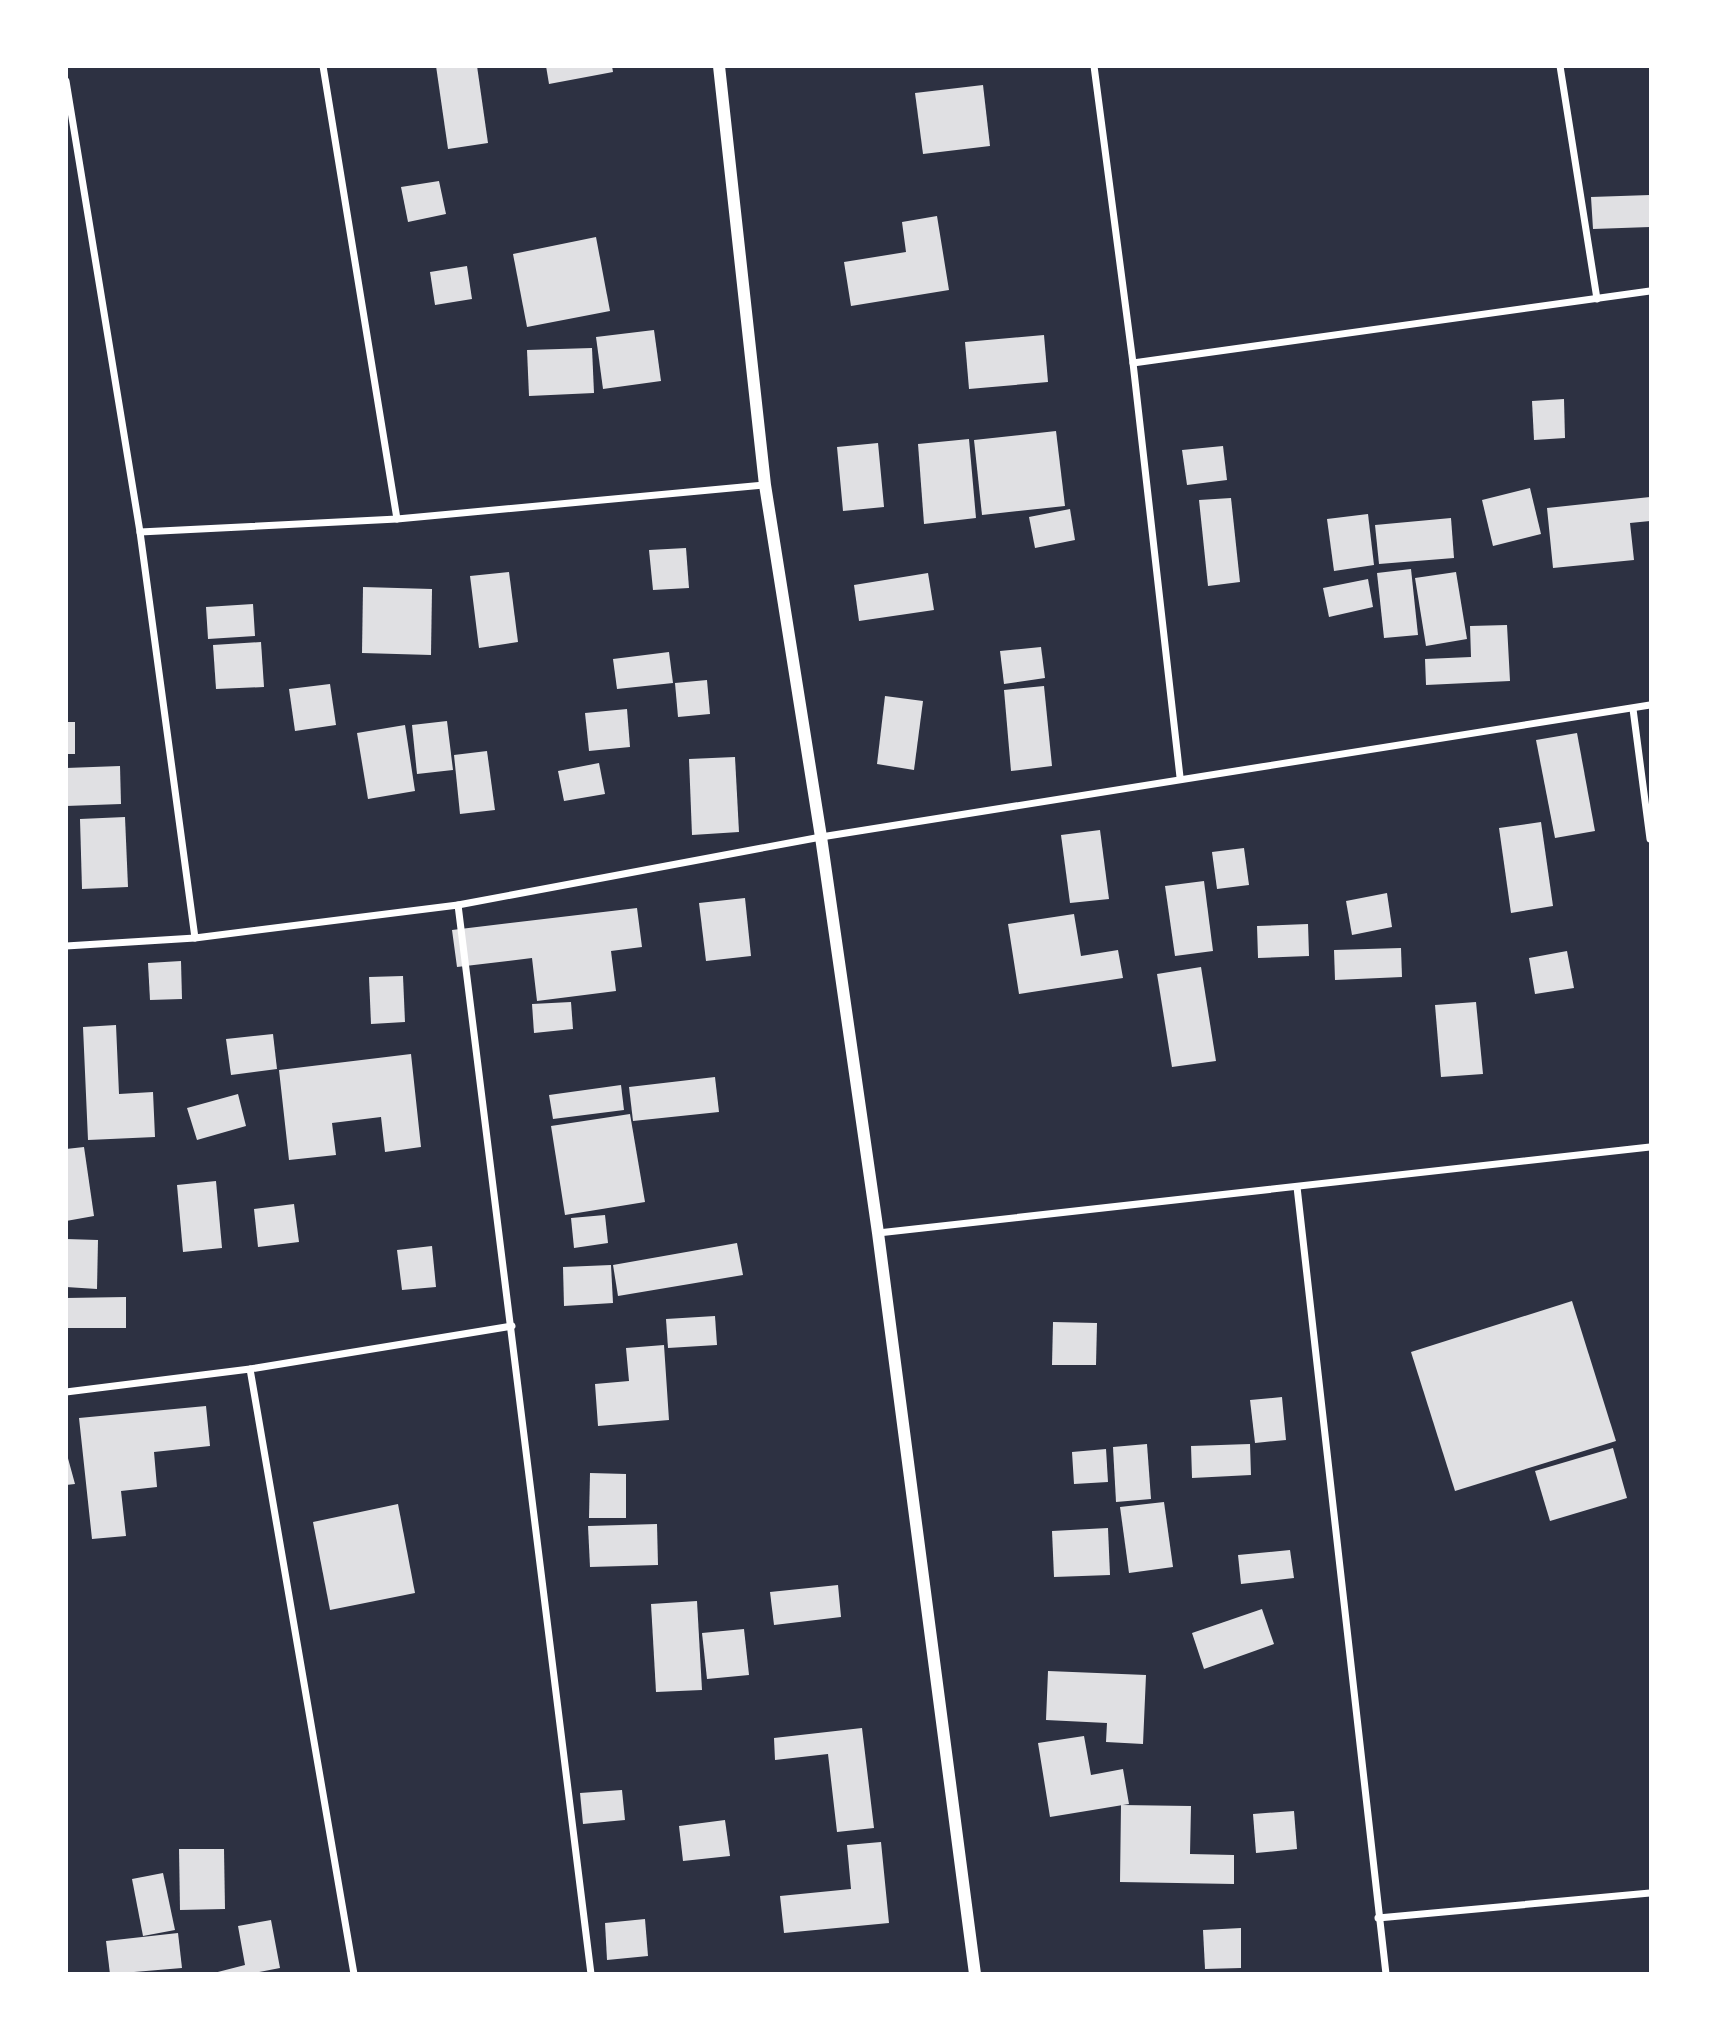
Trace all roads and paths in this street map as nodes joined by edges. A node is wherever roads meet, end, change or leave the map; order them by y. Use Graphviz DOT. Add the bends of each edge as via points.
graph roads {
  1 [pos="323,66"];
  2 [pos="719,66"];
  3 [pos="1094,66"];
  4 [pos="1560,66"];
  5 [pos="66,81"];
  6 [pos="1650,291"];
  7 [pos="1597,299"];
  8 [pos="1133,363"];
  9 [pos="765,485"];
  10 [pos="397,519"];
  11 [pos="141,532"];
  12 [pos="1650,705"];
  13 [pos="1633,709"];
  14 [pos="1180,777"];
  15 [pos="821,837"];
  16 [pos="1650,839"];
  17 [pos="458,905"];
  18 [pos="195,938"];
  19 [pos="66,946"];
  20 [pos="1650,1147"];
  21 [pos="1297,1187"];
  22 [pos="878,1233"];
  23 [pos="512,1326"];
  24 [pos="250,1369"];
  25 [pos="66,1392"];
  26 [pos="1650,1892"];
  27 [pos="1378,1918"];
  28 [pos="354,1973"];
  29 [pos="591,1973"];
  30 [pos="975,1973"];
  31 [pos="1386,1973"];
  1 -- 10 [label="street"];
  2 -- 9 [label="street"];
  3 -- 8 [label="street"];
  4 -- 7 [label="street"];
  5 -- 11 [label="street"];
  6 -- 7 [label="street"];
  7 -- 8 [label="street"];
  8 -- 14 [label="street"];
  9 -- 10 [label="street"];
  9 -- 15 [label="street"];
  10 -- 11 [label="street"];
  11 -- 18 [label="street"];
  12 -- 13 [label="street"];
  13 -- 14 [label="street"];
  13 -- 16 [label="street"];
  14 -- 15 [label="street"];
  15 -- 17 [label="street"];
  15 -- 22 [label="street"];
  17 -- 18 [label="street"];
  17 -- 23 [label="street"];
  18 -- 19 [label="street"];
  20 -- 21 [label="street"];
  21 -- 22 [label="street"];
  21 -- 27 [label="street"];
  22 -- 30 [label="street"];
  23 -- 24 [label="street"];
  23 -- 29 [label="street"];
  24 -- 25 [label="street"];
  24 -- 28 [label="street"];
  26 -- 27 [label="street"];
  27 -- 31 [label="street"];
}
